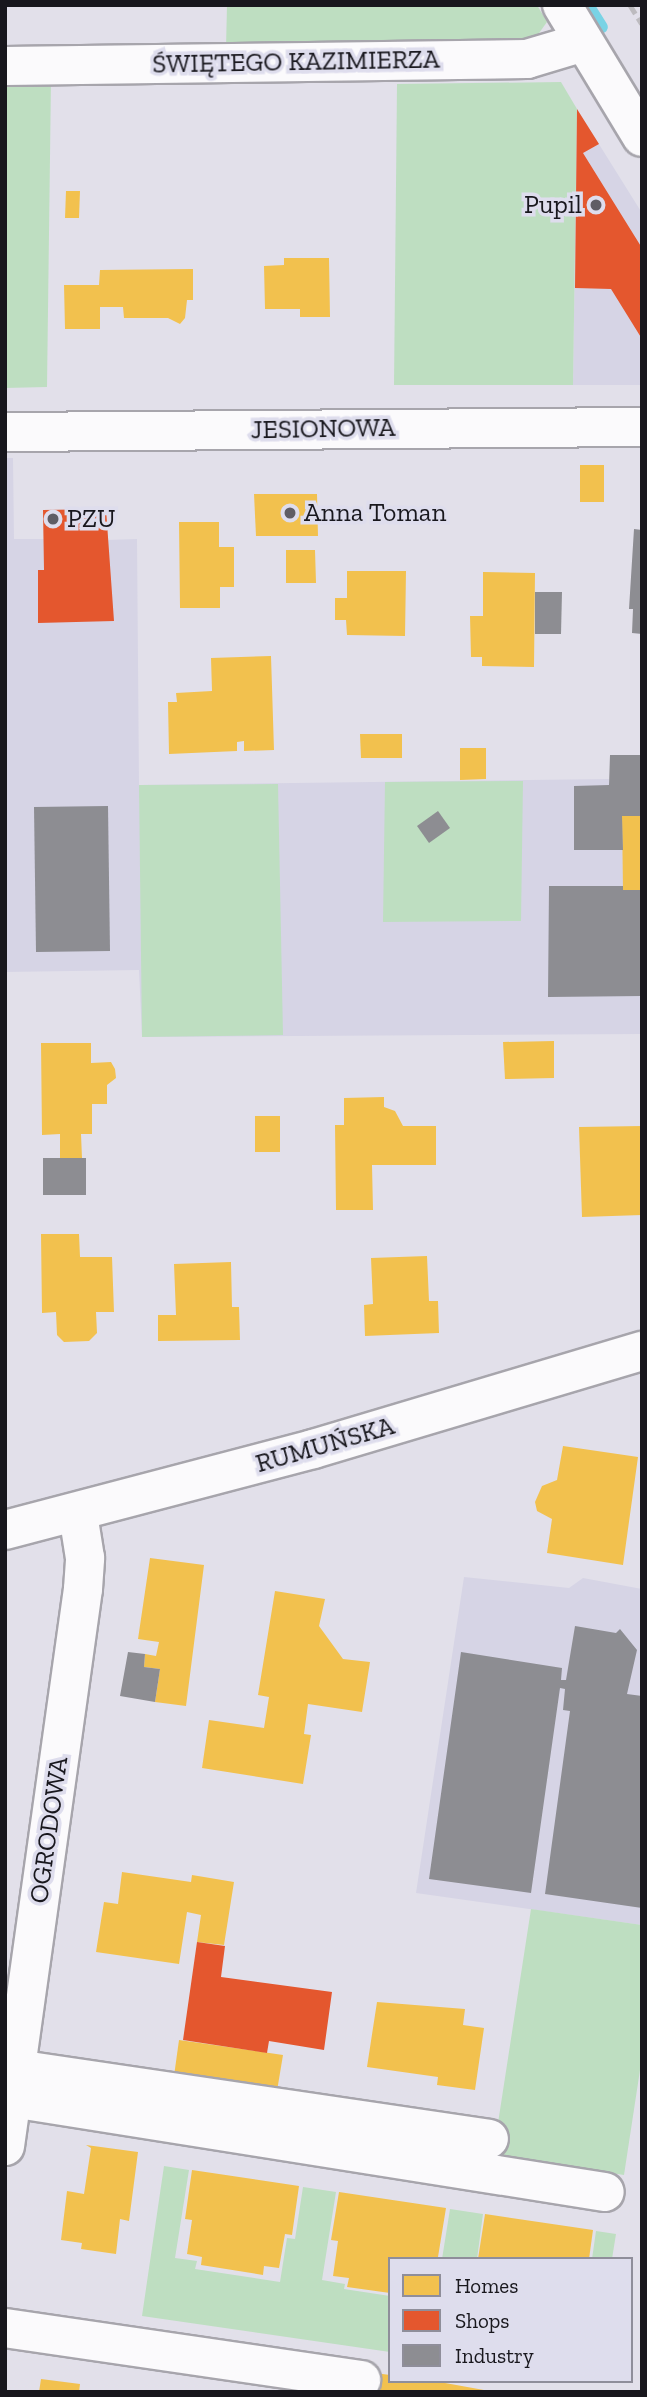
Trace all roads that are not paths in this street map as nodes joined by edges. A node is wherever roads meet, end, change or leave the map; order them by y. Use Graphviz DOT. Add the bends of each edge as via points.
graph roads {
  1 [pos="562,5"];
  2 [pos="584,42"];
  3 [pos="5,66"];
  4 [pos="642,137"];
  5 [pos="642,427"];
  6 [pos="5,432"];
  7 [pos="642,1351"];
  8 [pos="78,1514"];
  9 [pos="5,1530"];
  10 [pos="14,2083"];
  11 [pos="489,2139"];
  12 [pos="5,2146"];
  13 [pos="605,2192"];
  14 [pos="5,2328"];
  15 [pos="361,2379"];
  1 -- 2 [label="street"];
  2 -- 3 [label="street, ŚWIĘTEGO KAZIMIERZA" via="527,59"];
  2 -- 4 [label="street"];
  5 -- 6 [label="street, JESIONOWA"];
  7 -- 8 [label="street, RUMUŃSKA"];
  8 -- 9 [label="street, RUMUŃSKA"];
  8 -- 10 [label="street, OGRODOWA" via="85,1558 83,1589"];
  10 -- 11 [label="street"];
  10 -- 12 [label="street, OGRODOWA"];
  10 -- 13 [label="street"];
  14 -- 15 [label="street"];
}
